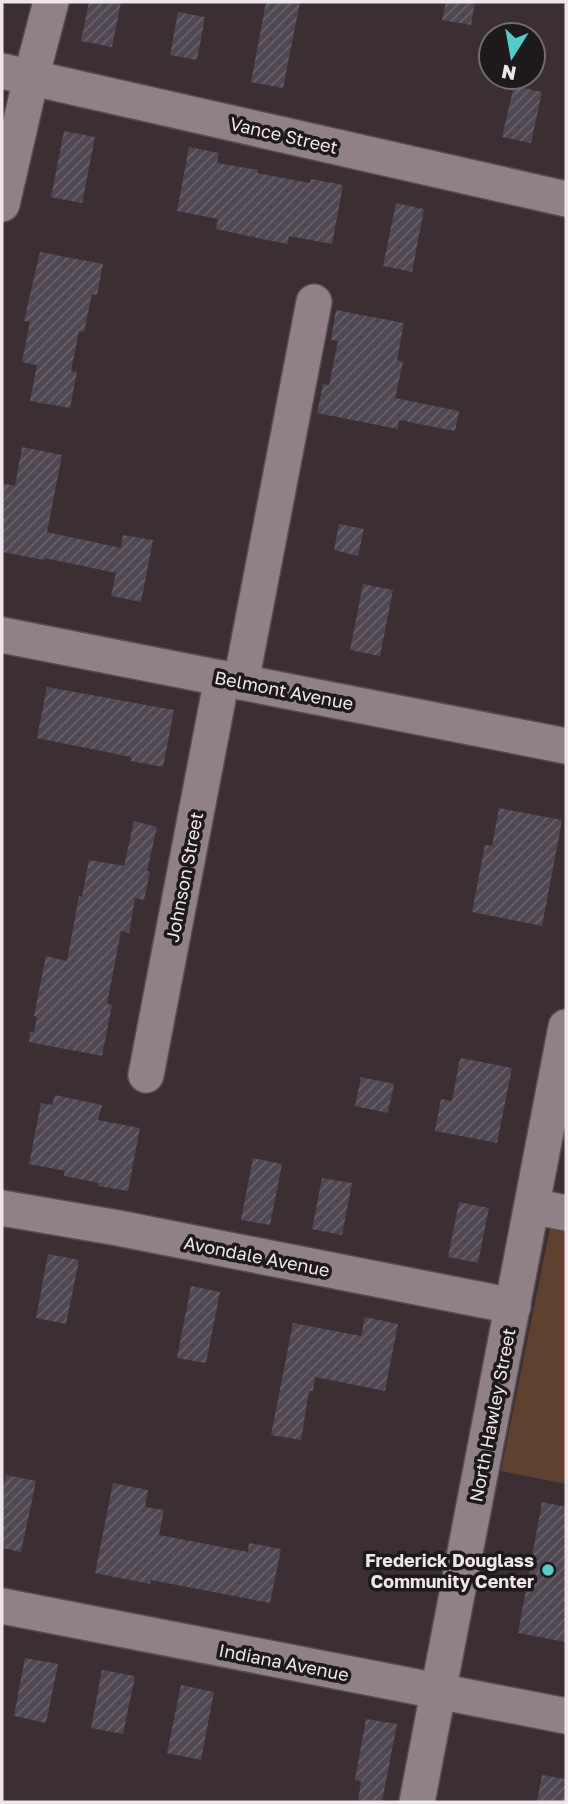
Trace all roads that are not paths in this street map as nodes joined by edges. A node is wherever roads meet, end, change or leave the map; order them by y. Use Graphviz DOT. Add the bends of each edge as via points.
graph roads {
  1 [pos="51,2"];
  2 [pos="16,75"];
  3 [pos="566,200"];
  4 [pos="2,204"];
  5 [pos="314,302"];
  6 [pos="2,635"];
  7 [pos="231,680"];
  8 [pos="566,746"];
  9 [pos="566,1027"];
  10 [pos="146,1075"];
  11 [pos="532,1206"];
  12 [pos="2,1208"];
  13 [pos="566,1213"];
  14 [pos="513,1306"];
  15 [pos="2,1606"];
  16 [pos="438,1692"];
  17 [pos="566,1716"];
  18 [pos="417,1802"];
  1 -- 2 [label="street"];
  2 -- 3 [label="street, Vance Street"];
  2 -- 4 [label="street"];
  5 -- 7 [label="street, Johnson Street"];
  6 -- 7 [label="street, Belmont Avenue"];
  7 -- 8 [label="street, Belmont Avenue"];
  7 -- 10 [label="street, Johnson Street"];
  9 -- 11 [label="street, North Hawley Street"];
  11 -- 13 [label="street"];
  11 -- 14 [label="street, North Hawley Street"];
  12 -- 14 [label="street, Avondale Avenue"];
  14 -- 16 [label="street, North Hawley Street"];
  15 -- 16 [label="street, Indiana Avenue"];
  16 -- 17 [label="street, Indiana Avenue"];
  16 -- 18 [label="street, North Hawley Street"];
}
